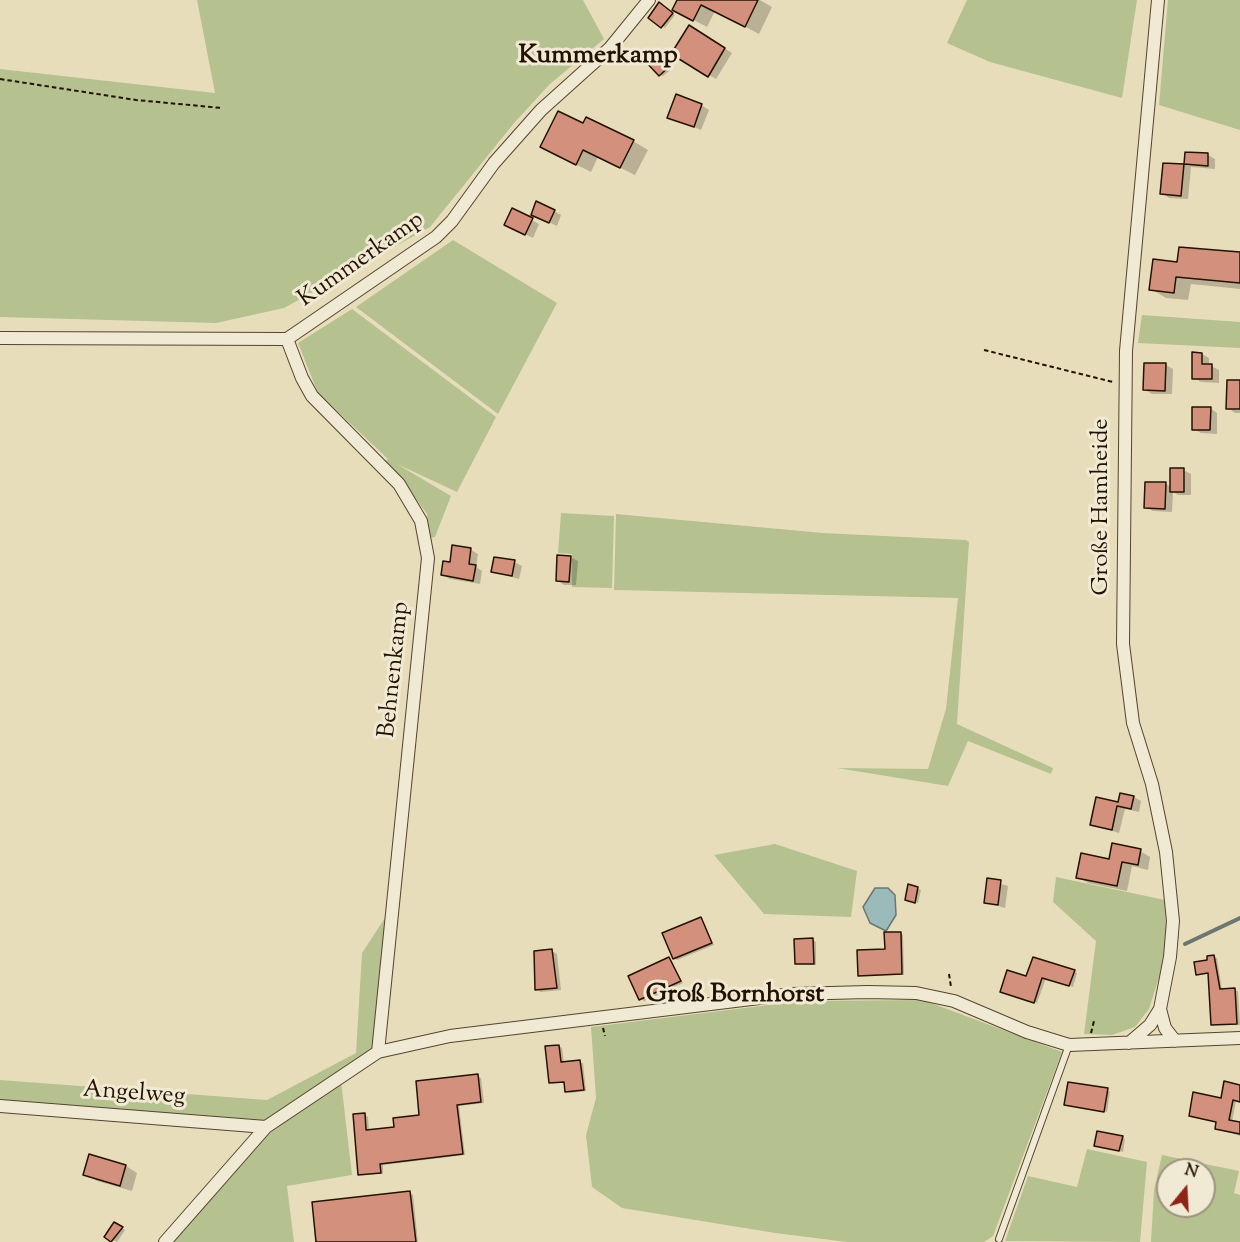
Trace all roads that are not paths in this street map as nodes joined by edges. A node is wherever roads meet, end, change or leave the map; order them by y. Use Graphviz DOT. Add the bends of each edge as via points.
graph roads {
  1 [pos="649,0"];
  2 [pos="1158,0"];
  3 [pos="0,338"];
  4 [pos="287,339"];
  5 [pos="1160,1009"];
  6 [pos="1240,1038"];
  7 [pos="1175,1041"];
  8 [pos="1128,1043"];
  9 [pos="1070,1045"];
  10 [pos="378,1052"];
  11 [pos="0,1106"];
  12 [pos="266,1126"];
  13 [pos="999,1239"];
  14 [pos="165,1242"];
  1 -- 4 [label="street, Kummerkamp" via="610,48 541,110 436,237"];
  2 -- 5 [label="street, Große Hamheide" via="1125,384 1123,644 1133,723 1167,852 1173,921"];
  3 -- 4 [label="street, Kummerkamp"];
  4 -- 10 [label="street, Behnenkamp" via="312,396 399,484 421,521 428,558"];
  5 -- 7 [label="street" via="1165,1028"];
  5 -- 8 [label="street, Große Hamheide" via="1141,1034"];
  6 -- 7 [label="street"];
  7 -- 8 [label="street"];
  8 -- 9 [label="street"];
  9 -- 10 [label="street" via="1027,1032 954,1001 916,993 868,992 792,994 535,1024 450,1036"];
  9 -- 13 [label="lane"];
  10 -- 12 [label="street"];
  11 -- 12 [label="street, Angelweg"];
  12 -- 14 [label="street"];
}
